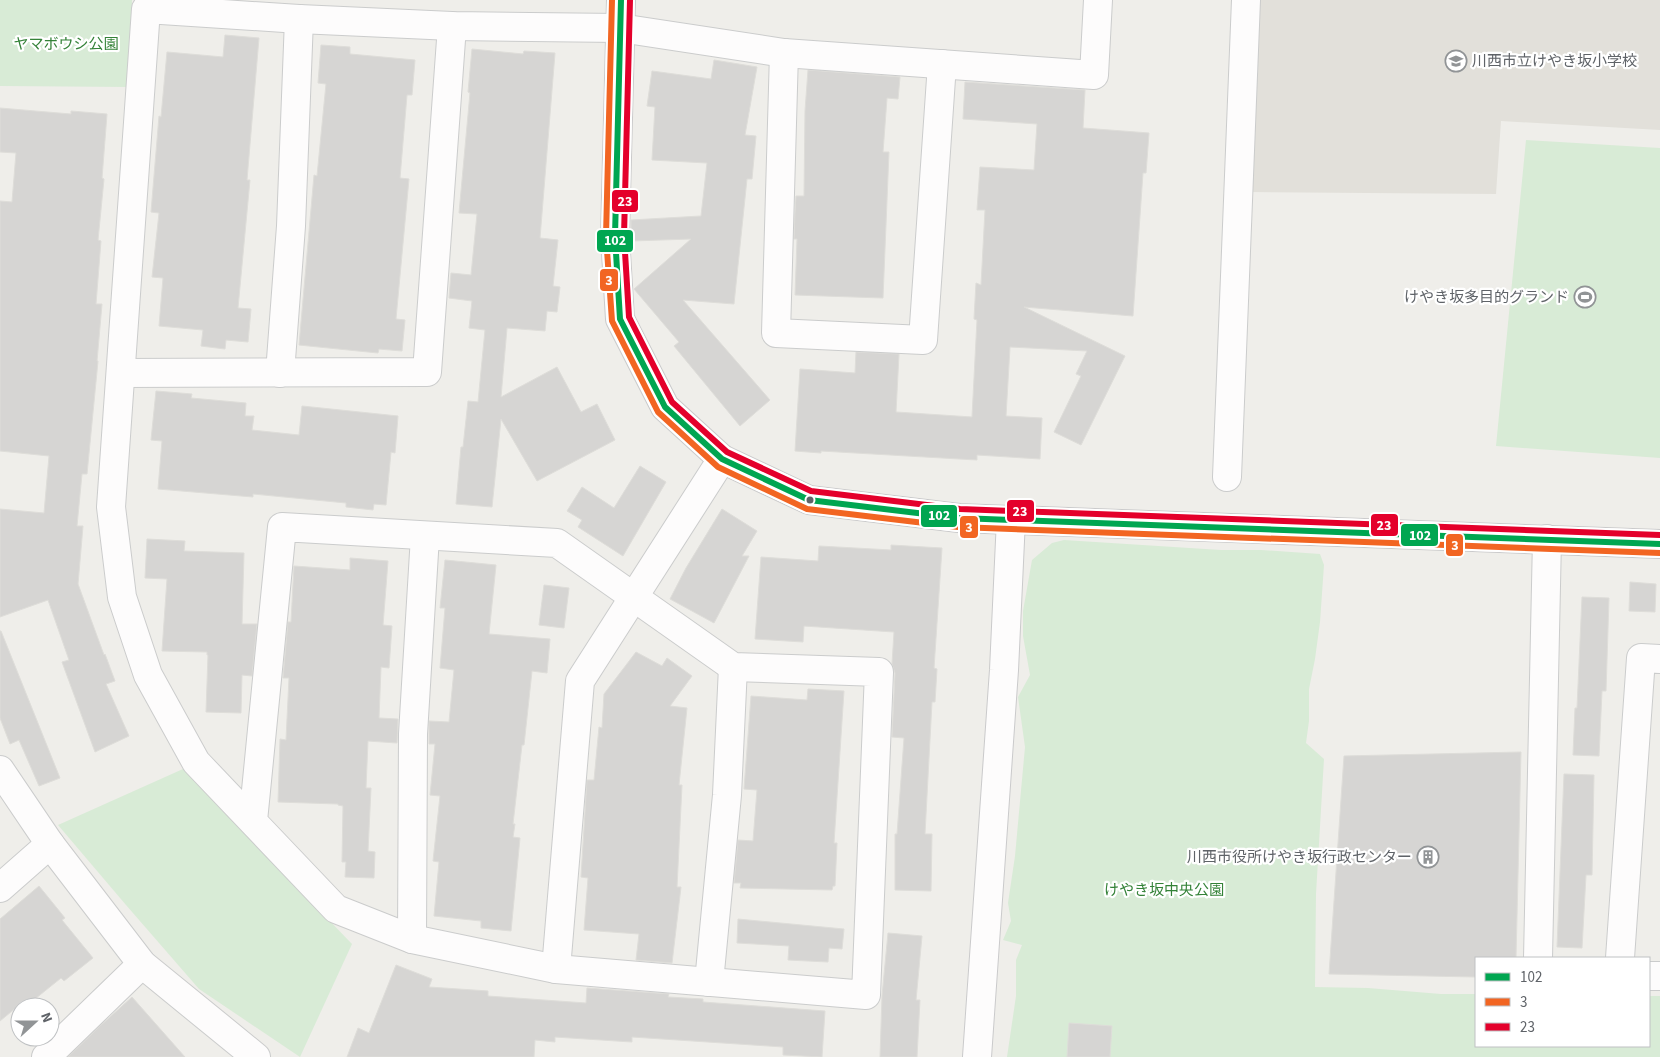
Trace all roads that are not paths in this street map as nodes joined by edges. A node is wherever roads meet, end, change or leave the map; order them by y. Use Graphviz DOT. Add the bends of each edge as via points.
graph roads {
  1 [pos="621,0"];
  2 [pos="1098,0"];
  3 [pos="1246,0"];
  4 [pos="299,19"];
  5 [pos="452,26"];
  6 [pos="620,28"];
  7 [pos="784,53"];
  8 [pos="942,64"];
  9 [pos="121,373"];
  10 [pos="280,373"];
  11 [pos="722,459"];
  12 [pos="1227,476"];
  13 [pos="1011,519"];
  14 [pos="425,536"];
  15 [pos="1547,539"];
  16 [pos="1660,544"];
  17 [pos="634,597"];
  18 [pos="1660,659"];
  19 [pos="733,667"];
  20 [pos="0,770"];
  21 [pos="253,821"];
  22 [pos="50,844"];
  23 [pos="0,888"];
  24 [pos="412,939"];
  25 [pos="1538,957"];
  26 [pos="1620,957"];
  27 [pos="142,964"];
  28 [pos="556,969"];
  29 [pos="709,982"];
  30 [pos="46,1057"];
  31 [pos="255,1057"];
  32 [pos="977,1057"];
  1 -- 6 [label="street"];
  2 -- 8 [label="street" via="1094,75"];
  3 -- 12 [label="street"];
  4 -- 5 [label="street"];
  4 -- 9 [label="street" via="146,9"];
  4 -- 10 [label="street" via="291,226"];
  5 -- 6 [label="street"];
  5 -- 10 [label="street" via="427,372"];
  6 -- 7 [label="street"];
  6 -- 11 [label="street" via="615,236 620,319 665,407"];
  7 -- 8 [label="street"];
  7 -- 8 [label="street" via="776,333 923,340"];
  9 -- 10 [label="street"];
  9 -- 21 [label="street" via="111,507 122,597 148,675 196,762"];
  11 -- 13 [label="street" via="810,500 959,518"];
  11 -- 17 [label="street"];
  13 -- 15 [label="street"];
  13 -- 32 [label="street"];
  14 -- 17 [label="street" via="557,543"];
  14 -- 21 [label="street" via="282,527"];
  14 -- 24 [label="street" via="412,734"];
  15 -- 16 [label="street"];
  15 -- 25 [label="street"];
  17 -- 19 [label="street"];
  17 -- 28 [label="street" via="580,681"];
  18 -- 26 [label="street" via="1641,658"];
  19 -- 29 [label="street" via="727,795"];
  19 -- 29 [label="street" via="879,672 866,995"];
  20 -- 22 [label="street"];
  21 -- 24 [label="street" via="336,909"];
  22 -- 23 [label="street"];
  22 -- 27 [label="street"];
  24 -- 28 [label="street"];
  27 -- 30 [label="street"];
  27 -- 31 [label="street"];
  28 -- 29 [label="street"];
}
